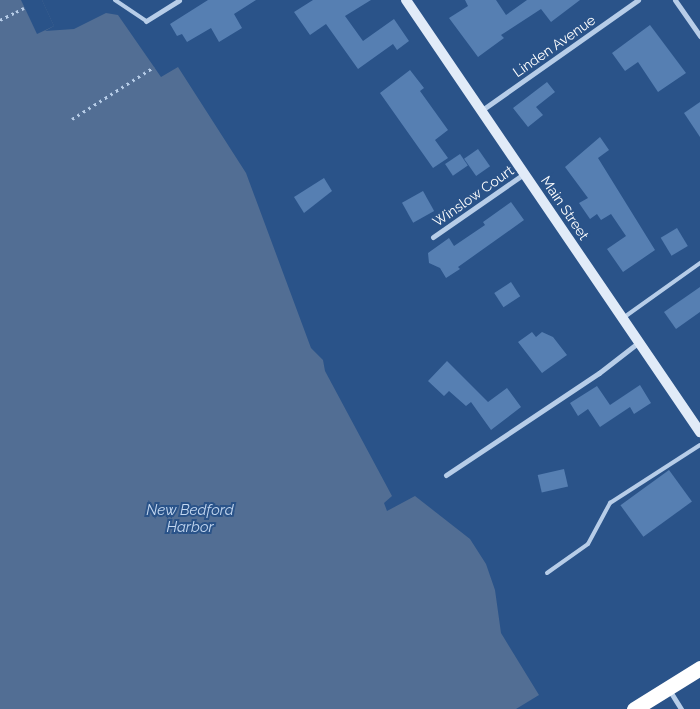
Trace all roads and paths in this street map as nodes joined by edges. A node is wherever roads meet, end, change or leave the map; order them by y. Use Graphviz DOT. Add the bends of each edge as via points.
graph roads {
  1 [pos="116,0"];
  2 [pos="179,0"];
  3 [pos="406,0"];
  4 [pos="638,0"];
  5 [pos="675,0"];
  6 [pos="24,8"];
  7 [pos="16,12"];
  8 [pos="11,14"];
  9 [pos="0,20"];
  10 [pos="146,21"];
  11 [pos="700,36"];
  12 [pos="154,67"];
  13 [pos="482,110"];
  14 [pos="72,119"];
  15 [pos="525,173"];
  16 [pos="433,237"];
  17 [pos="700,263"];
  18 [pos="623,318"];
  19 [pos="640,342"];
  20 [pos="700,432"];
  21 [pos="700,445"];
  22 [pos="446,475"];
  23 [pos="547,573"];
  24 [pos="700,668"];
  25 [pos="668,688"];
  26 [pos="634,709"];
  27 [pos="682,709"];
  1 -- 10 [label="lane"];
  2 -- 10 [label="street"];
  3 -- 13 [label="main road, Main Street"];
  4 -- 13 [label="street, Linden Avenue"];
  5 -- 11 [label="street"];
  6 -- 8 [label="path"];
  7 -- 8 [label="path"];
  8 -- 9 [label="path"];
  12 -- 14 [label="path"];
  13 -- 15 [label="main road, Main Street"];
  15 -- 16 [label="street, Winslow Court"];
  15 -- 18 [label="main road, Main Street"];
  17 -- 18 [label="lane"];
  18 -- 19 [label="main road, Main Street"];
  19 -- 20 [label="main road, Main Street"];
  19 -- 22 [label="street"];
  21 -- 23 [label="lane" via="610,503 588,544"];
  24 -- 25 [label="highway"];
  25 -- 26 [label="highway"];
  25 -- 27 [label="street"];
}
